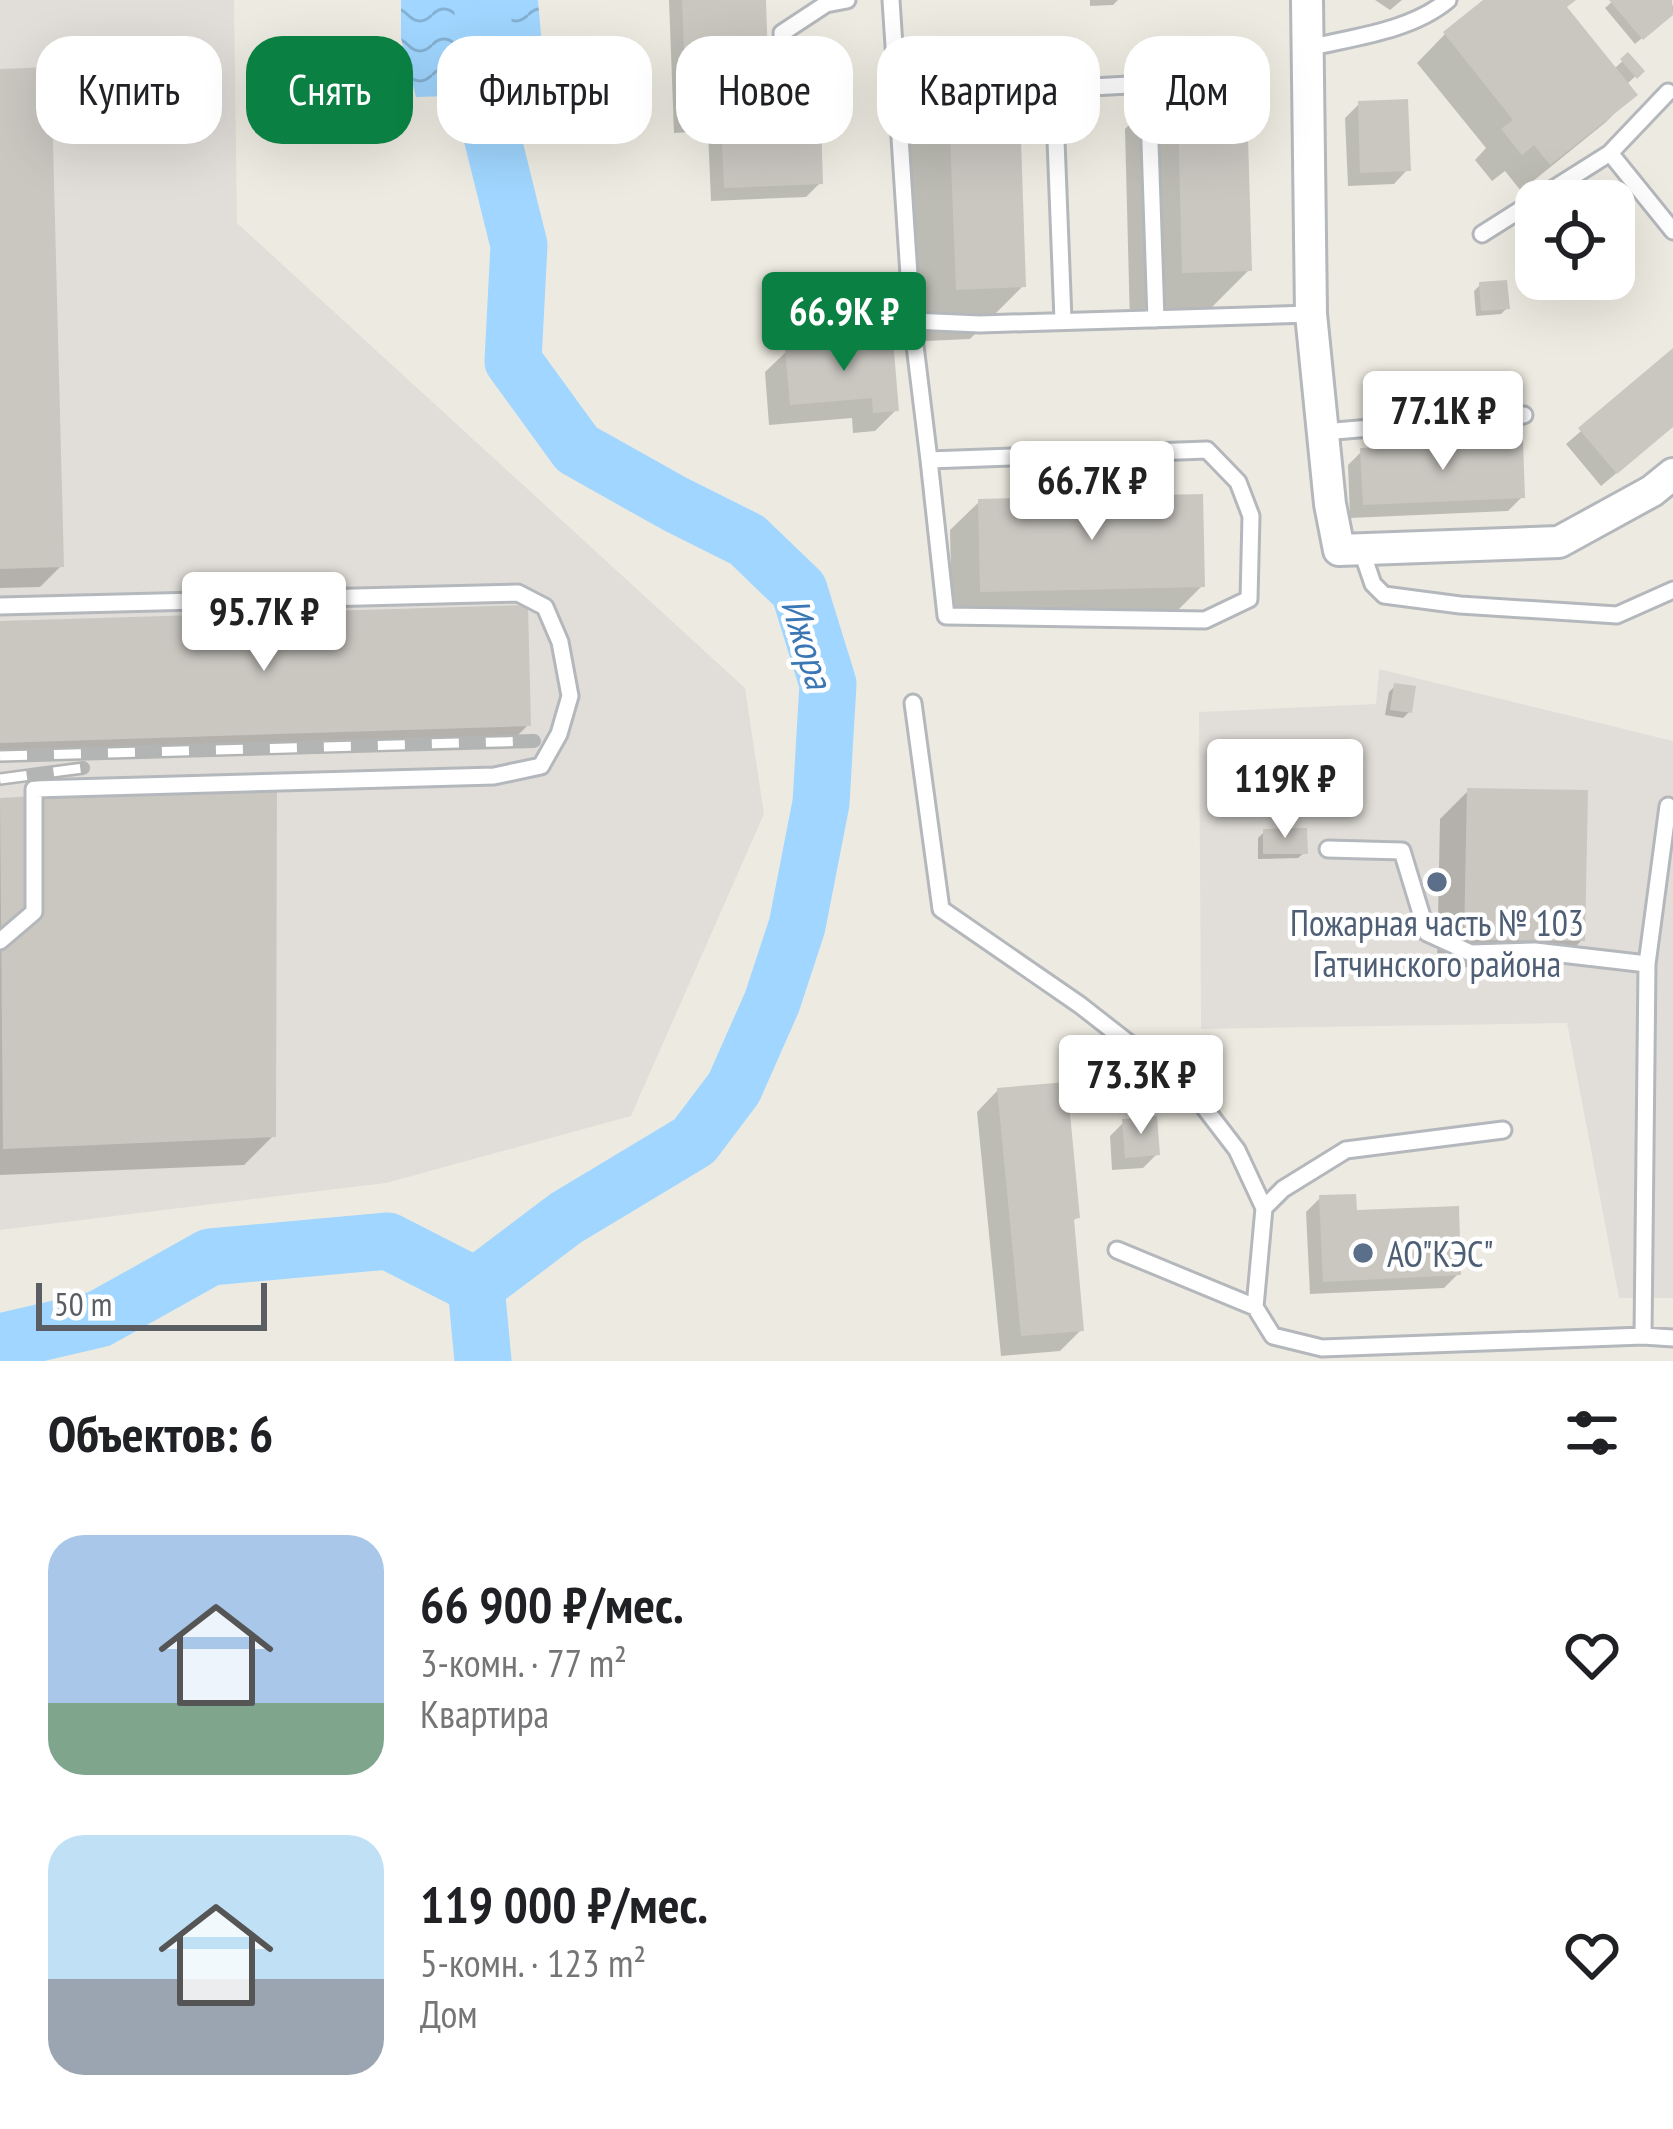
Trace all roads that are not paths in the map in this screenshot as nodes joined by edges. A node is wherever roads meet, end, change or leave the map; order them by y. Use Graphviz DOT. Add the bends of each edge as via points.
graph roads {
  1 [pos="847,0"];
  2 [pos="891,0"];
  3 [pos="1307,0"];
  4 [pos="1448,0"];
  5 [pos="782,36"];
  6 [pos="1308,48"];
  7 [pos="1668,92"];
  8 [pos="1610,153"];
  9 [pos="1673,231"];
  10 [pos="1482,234"];
  11 [pos="1311,314"];
  12 [pos="1156,319"];
  13 [pos="1063,320"];
  14 [pos="912,321"];
  15 [pos="1523,415"];
  16 [pos="1323,432"];
  17 [pos="929,460"];
  18 [pos="1673,474"];
  19 [pos="1361,549"];
  20 [pos="1673,590"];
  21 [pos="0,606"];
  22 [pos="913,704"];
  23 [pos="1668,806"];
  24 [pos="1328,849"];
  25 [pos="0,941"];
  26 [pos="1647,964"];
  27 [pos="1503,1130"];
  28 [pos="1264,1208"];
  29 [pos="1117,1250"];
  30 [pos="1255,1307"];
  31 [pos="1643,1336"];
  32 [pos="1673,1338"];
  1 -- 5 [label="lane" via="826,4"];
  2 -- 14 [label="lane"];
  3 -- 6 [label="street"];
  4 -- 6 [label="lane" via="1389,29"];
  6 -- 11 [label="street"];
  7 -- 8 [label="lane"];
  8 -- 9 [label="lane"];
  8 -- 10 [label="lane"];
  11 -- 12 [label="lane"];
  11 -- 16 [label="street"];
  12 -- 13 [label="lane"];
  12 -- 13 [label="lane" via="1148,84 1054,89"];
  13 -- 14 [label="lane"];
  14 -- 17 [label="lane"];
  15 -- 16 [label="lane"];
  16 -- 19 [label="street" via="1339,550"];
  17 -- 17 [label="lane" via="946,616 1205,620 1249,599 1251,516 1238,482 1207,450"];
  18 -- 19 [label="street" via="1559,542"];
  19 -- 20 [label="lane" via="1384,596 1617,615"];
  21 -- 25 [label="lane" via="518,593 545,607 571,696 542,766 494,776 34,789 34,912"];
  22 -- 28 [label="lane" via="941,909 1194,1094 1238,1150"];
  23 -- 26 [label="lane"];
  24 -- 26 [label="lane" via="1402,851 1427,933 1471,952"];
  26 -- 31 [label="lane"];
  27 -- 28 [label="lane" via="1346,1150"];
  28 -- 30 [label="lane"];
  29 -- 30 [label="lane"];
  30 -- 31 [label="lane" via="1274,1336 1322,1348"];
  31 -- 32 [label="lane"];
}
